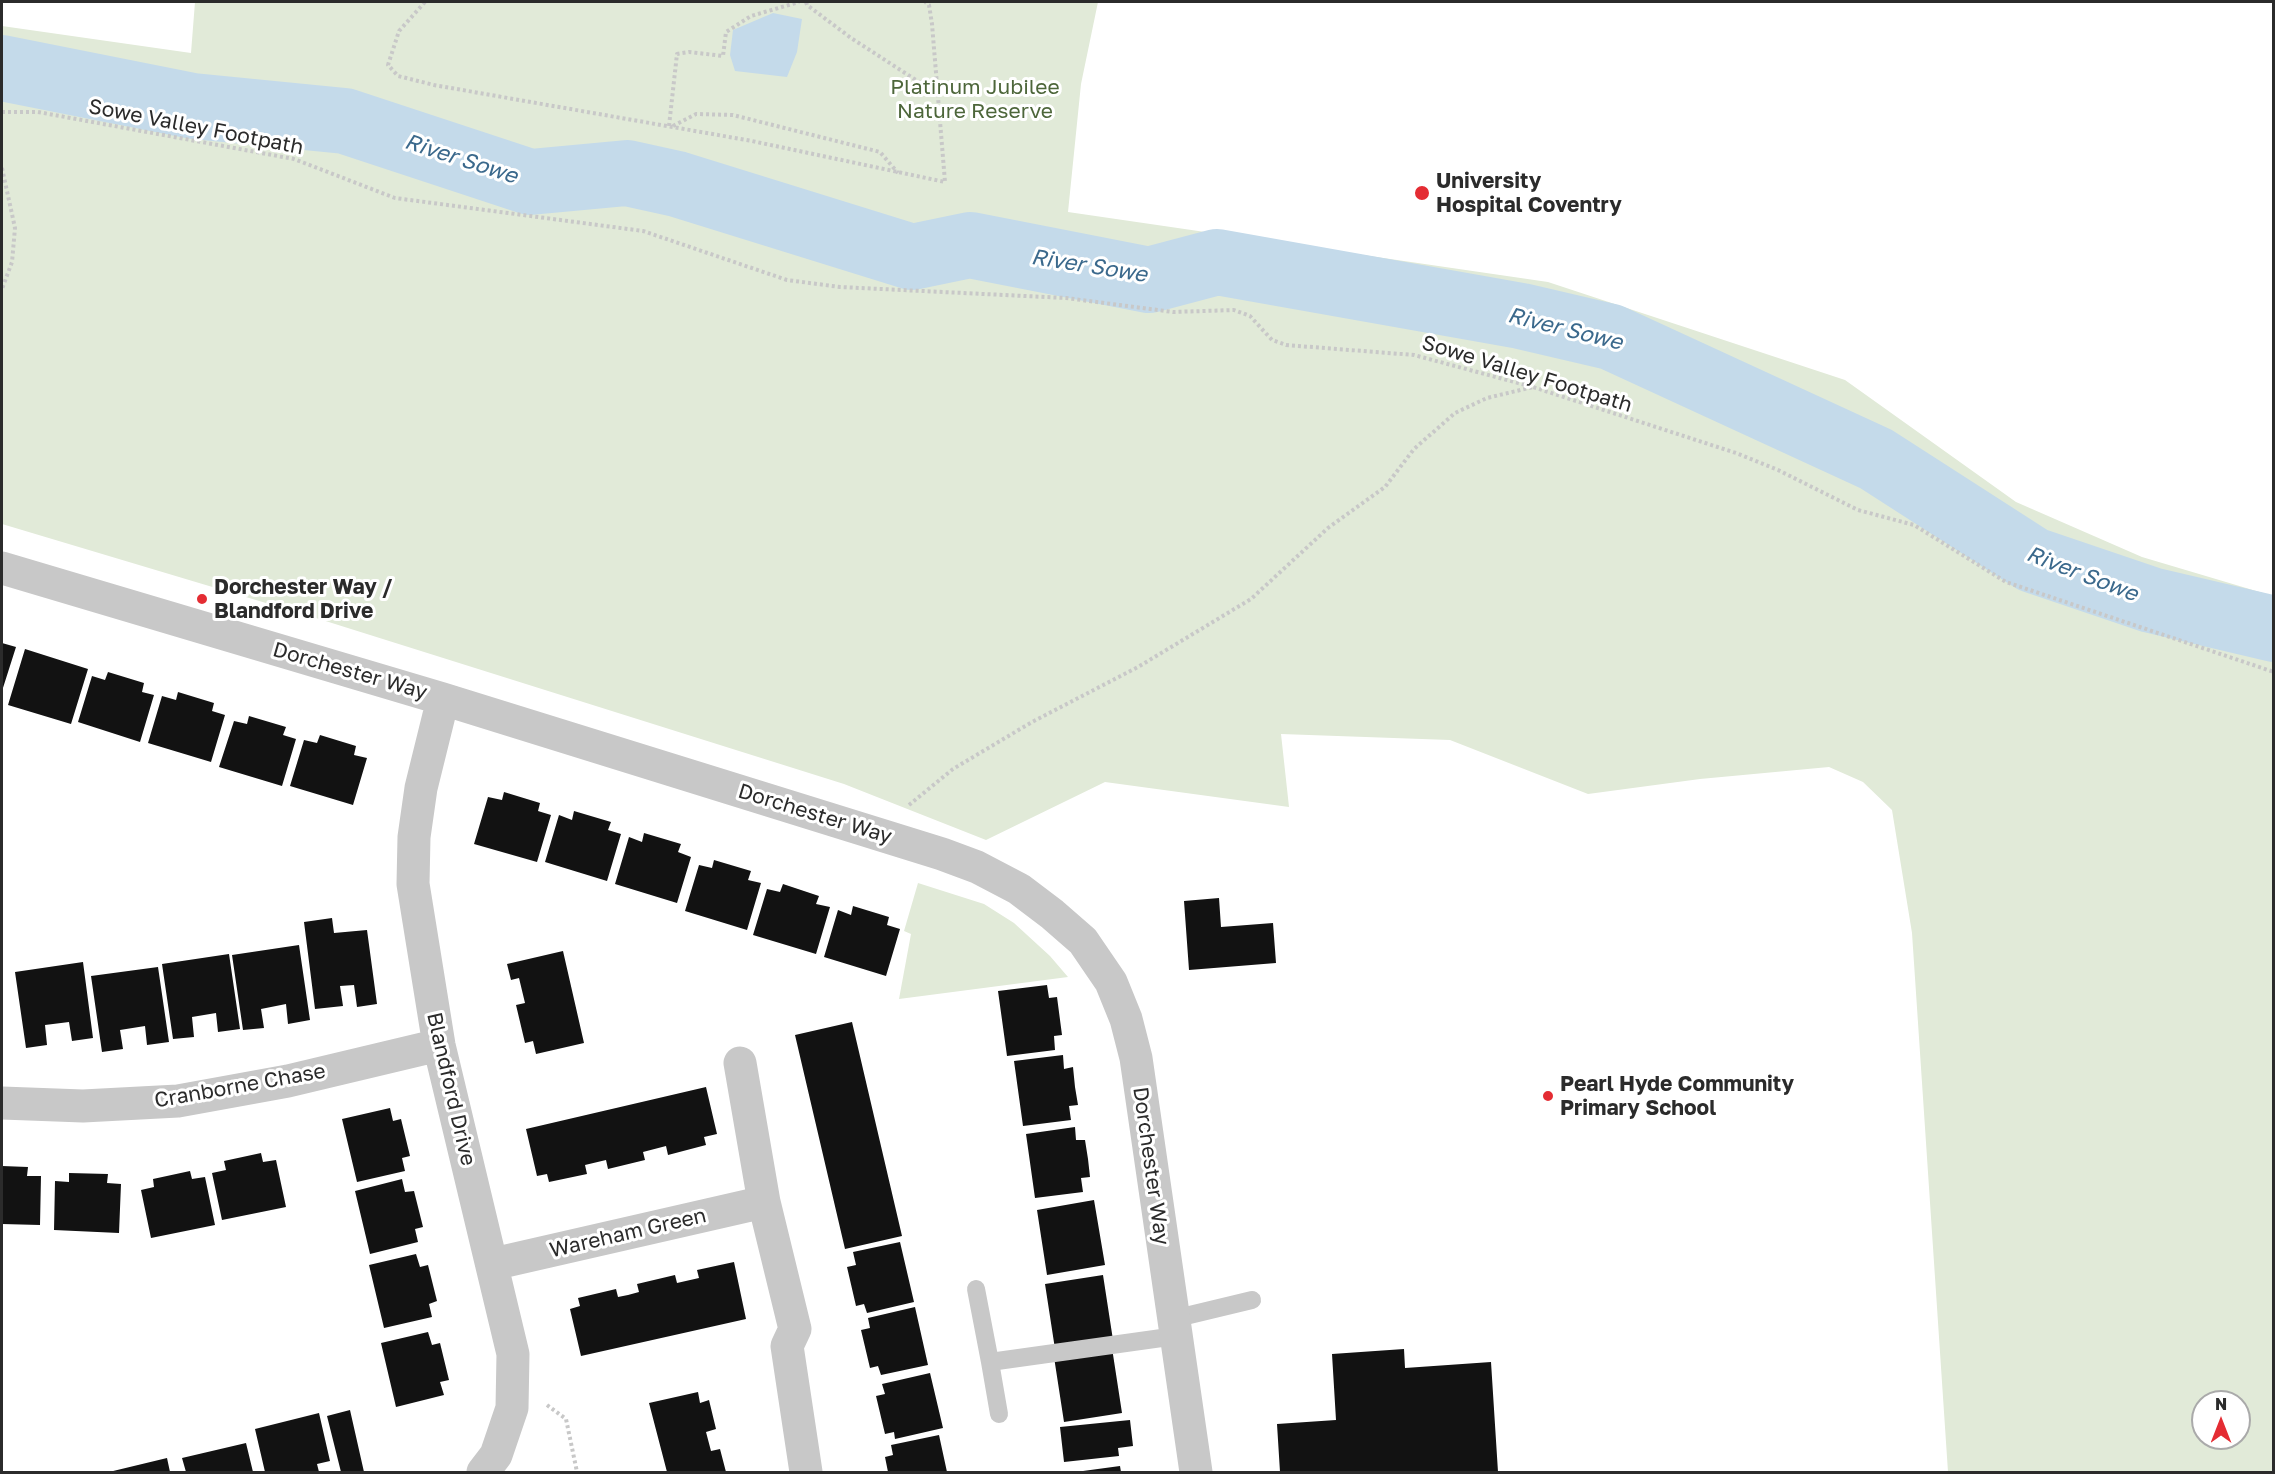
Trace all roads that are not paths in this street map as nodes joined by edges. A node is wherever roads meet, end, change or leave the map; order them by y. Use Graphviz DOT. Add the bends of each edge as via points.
graph roads {
  1 [pos="2,568"];
  2 [pos="443,699"];
  3 [pos="439,1045"];
  4 [pos="740,1063"];
  5 [pos="2,1098"];
  6 [pos="2,1103"];
  7 [pos="764,1202"];
  8 [pos="493,1263"];
  9 [pos="976,1290"];
  10 [pos="1252,1300"];
  11 [pos="1175,1328"];
  12 [pos="990,1362"];
  13 [pos="999,1414"];
  14 [pos="483,1473"];
  15 [pos="806,1473"];
  16 [pos="1196,1473"];
  1 -- 2 [label="street, Dorchester Way"];
  2 -- 3 [label="street, Blandford Drive" via="421,788 413,884"];
  2 -- 11 [label="street, Dorchester Way" via="977,867 1020,889 1083,941 1111,982 1136,1058"];
  3 -- 6 [label="street, Cranborne Chase" via="288,1081 178,1101 83,1106"];
  3 -- 8 [label="street, Blandford Drive"];
  4 -- 7 [label="street"];
  5 -- 6 [label="street, Cranborne Chase"];
  7 -- 8 [label="street, Wareham Green"];
  7 -- 15 [label="street" via="795,1329 787,1346"];
  8 -- 14 [label="street, Blandford Drive" via="513,1354 514,1382 506,1432"];
  9 -- 12 [label="lane"];
  10 -- 11 [label="lane"];
  11 -- 12 [label="lane"];
  11 -- 16 [label="street, Dorchester Way"];
  12 -- 13 [label="lane"];
}
